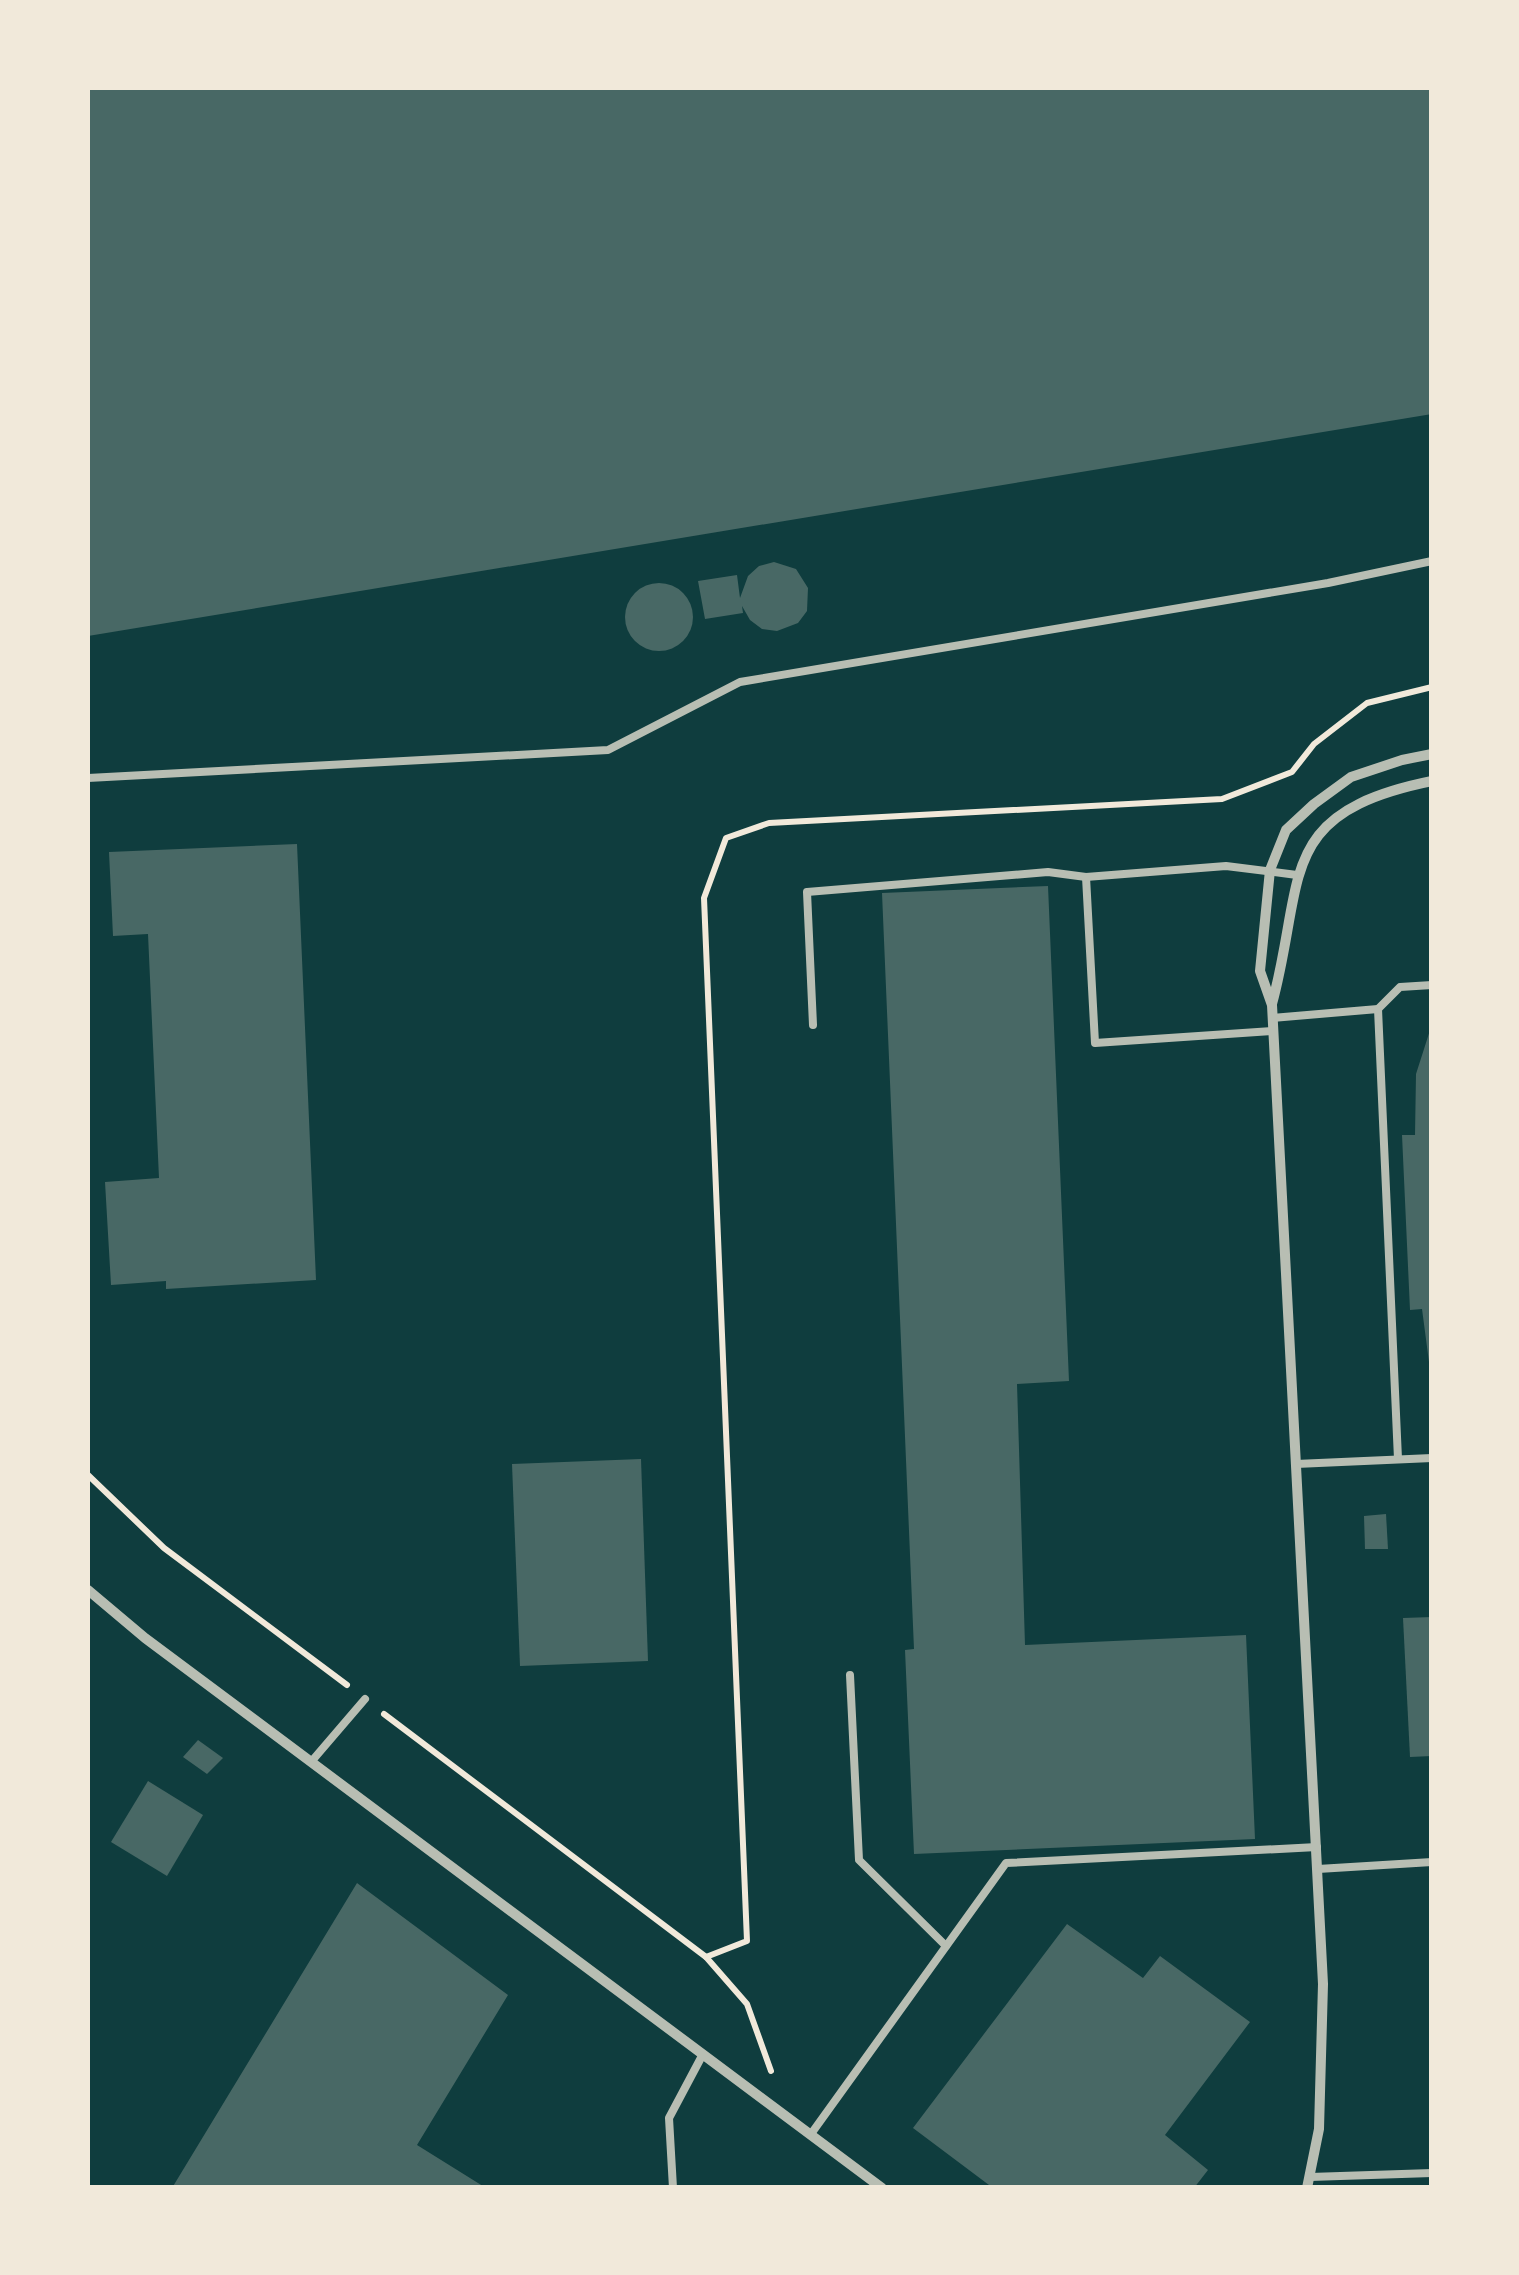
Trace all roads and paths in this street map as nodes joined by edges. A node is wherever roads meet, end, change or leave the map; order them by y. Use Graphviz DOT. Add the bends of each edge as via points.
graph roads {
  1 [pos="1432,561"];
  2 [pos="1432,686"];
  3 [pos="1432,754"];
  4 [pos="88,778"];
  5 [pos="1432,781"];
  6 [pos="1270,870"];
  7 [pos="1297,874"];
  8 [pos="1086,878"];
  9 [pos="1432,985"];
  10 [pos="1378,1009"];
  11 [pos="1272,1011"];
  12 [pos="814,1024"];
  13 [pos="1273,1031"];
  14 [pos="1432,1458"];
  15 [pos="1398,1459"];
  16 [pos="1296,1464"];
  17 [pos="88,1476"];
  18 [pos="88,1590"];
  19 [pos="850,1674"];
  20 [pos="365,1699"];
  21 [pos="311,1762"];
  22 [pos="1317,1847"];
  23 [pos="1432,1862"];
  24 [pos="1318,1869"];
  25 [pos="946,1946"];
  26 [pos="706,1957"];
  27 [pos="703,2054"];
  28 [pos="780,2112"];
  29 [pos="810,2134"];
  30 [pos="1432,2174"];
  31 [pos="1309,2182"];
  32 [pos="674,2188"];
  33 [pos="882,2188"];
  1 -- 4 [label="lane" via="740,682 608,750"];
  2 -- 26 [label="path" via="1366,703 1314,744 1292,772 1222,799 769,823 726,838 704,898 747,1941"];
  3 -- 6 [label="street" via="1351,778 1326,795 1286,830"];
  5 -- 7 [label="street" via="1386,790 1338,814 1310,843"];
  6 -- 7 [label="lane"];
  6 -- 8 [label="lane" via="1226,866"];
  6 -- 11 [label="street" via="1260,971"];
  7 -- 11 [label="street"];
  8 -- 12 [label="lane" via="1048,872 806,892"];
  8 -- 13 [label="lane" via="1095,1042"];
  9 -- 10 [label="lane" via="1400,986"];
  10 -- 11 [label="lane"];
  10 -- 15 [label="lane"];
  11 -- 13 [label="street"];
  13 -- 16 [label="street"];
  14 -- 15 [label="lane"];
  15 -- 16 [label="lane"];
  16 -- 22 [label="street"];
  17 -- 20 [label="path" via="164,1548"];
  18 -- 21 [label="street"];
  19 -- 25 [label="lane" via="858,1860"];
  20 -- 21 [label="lane"];
  20 -- 26 [label="path"];
  21 -- 27 [label="street"];
  22 -- 24 [label="street"];
  22 -- 25 [label="lane" via="1006,1863"];
  23 -- 24 [label="lane"];
  24 -- 31 [label="street" via="1324,2058"];
  25 -- 29 [label="lane"];
  26 -- 28 [label="path" via="748,2004"];
  27 -- 28 [label="street"];
  27 -- 32 [label="lane" via="669,2118"];
  28 -- 29 [label="street"];
  29 -- 33 [label="street"];
  30 -- 31 [label="lane"];
}
